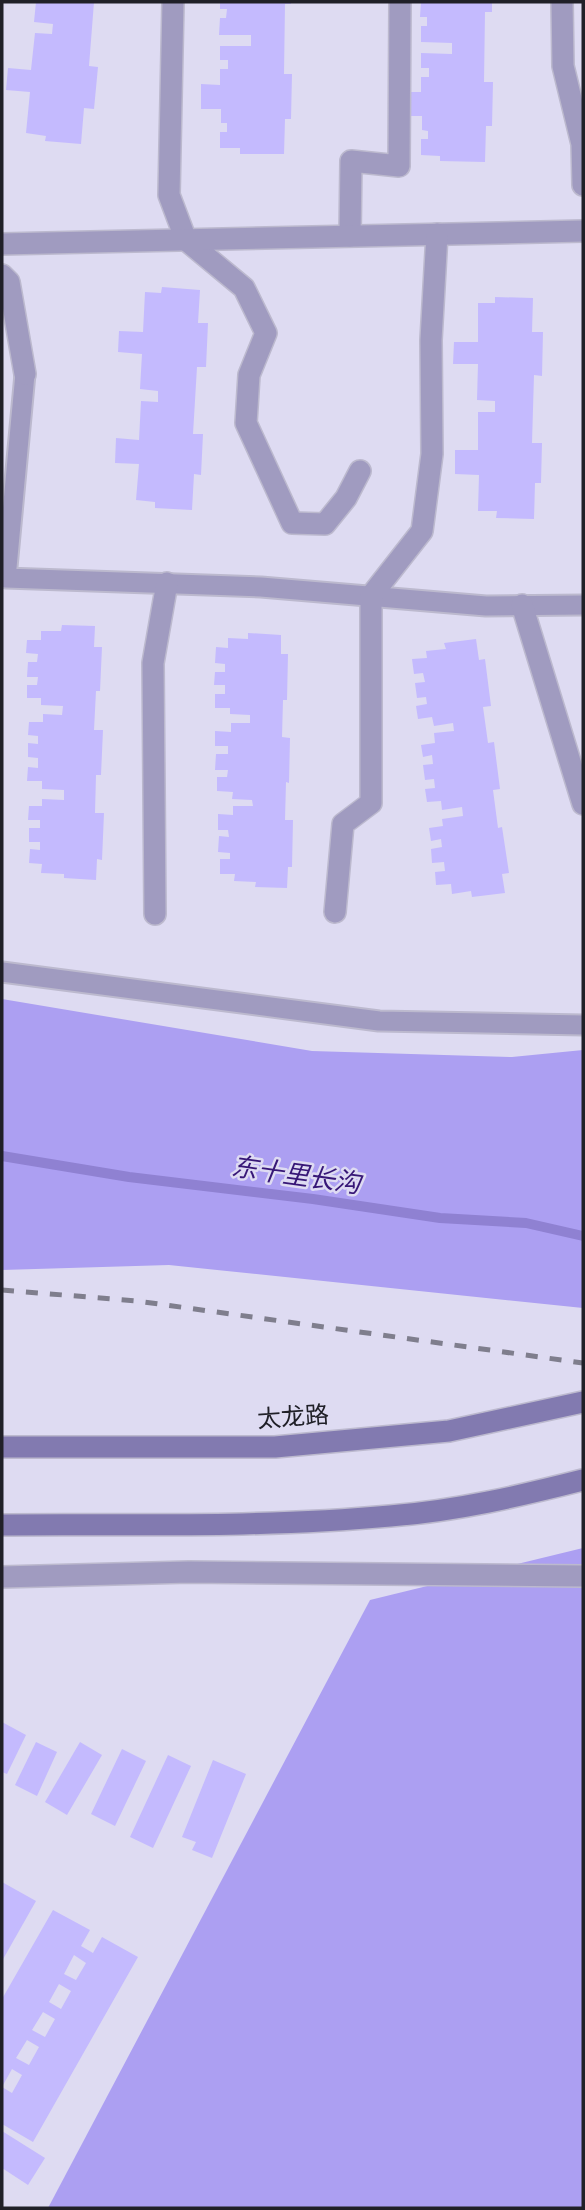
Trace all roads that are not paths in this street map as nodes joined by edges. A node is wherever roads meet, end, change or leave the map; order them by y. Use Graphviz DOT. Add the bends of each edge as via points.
graph roads {
  1 [pos="173,2"];
  2 [pos="400,2"];
  3 [pos="562,2"];
  4 [pos="583,185"];
  5 [pos="583,231"];
  6 [pos="437,234"];
  7 [pos="350,236"];
  8 [pos="186,240"];
  9 [pos="2,244"];
  10 [pos="2,275"];
  11 [pos="25,374"];
  12 [pos="360,471"];
  13 [pos="167,583"];
  14 [pos="371,596"];
  15 [pos="522,605"];
  16 [pos="583,605"];
  17 [pos="583,804"];
  18 [pos="335,912"];
  19 [pos="155,914"];
  20 [pos="2,972"];
  21 [pos="583,1024"];
  22 [pos="583,1402"];
  23 [pos="2,1447"];
  24 [pos="583,1480"];
  25 [pos="2,1525"];
  26 [pos="583,1576"];
  27 [pos="2,1577"];
  1 -- 8 [label="street" via="169,195"];
  2 -- 7 [label="street" via="400,166 351,161"];
  3 -- 4 [label="street" via="563,66 582,144"];
  5 -- 6 [label="street"];
  6 -- 7 [label="street"];
  6 -- 14 [label="street" via="431,340 432,454 422,531"];
  7 -- 8 [label="street"];
  8 -- 9 [label="street"];
  8 -- 12 [label="street" via="244,288 266,333 249,375 246,423 292,523 325,524"];
  10 -- 11 [label="street" via="9,282"];
  11 -- 13 [label="lane" via="6,578"];
  13 -- 14 [label="lane"];
  13 -- 19 [label="street" via="153,663"];
  14 -- 15 [label="lane"];
  14 -- 18 [label="street" via="372,803 343,824"];
  15 -- 16 [label="lane"];
  15 -- 17 [label="street"];
  20 -- 21 [label="lane" via="379,1021"];
  22 -- 23 [label="street, 太龙路" via="449,1430 275,1447"];
  24 -- 25 [label="street" via="498,1501 391,1516 256,1524"];
  26 -- 27 [label="street" via="188,1572"];
}
